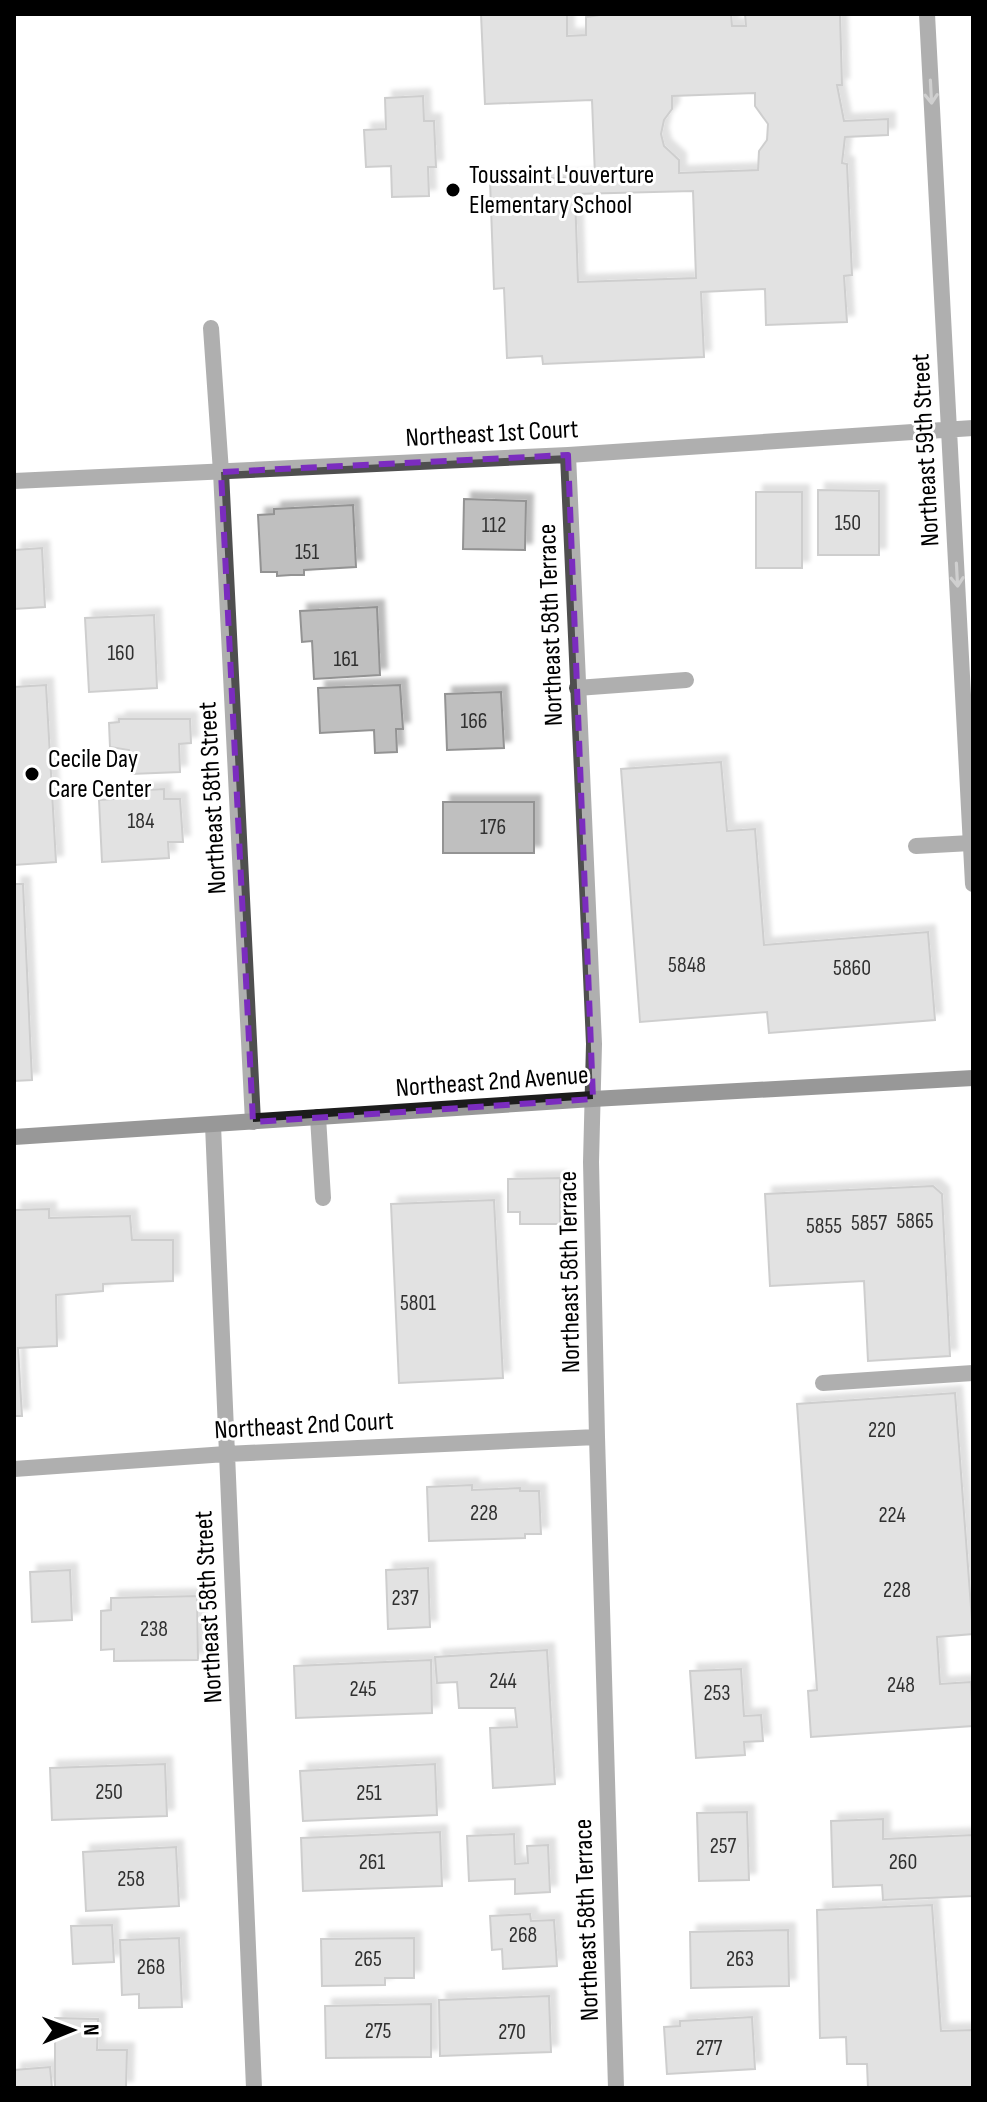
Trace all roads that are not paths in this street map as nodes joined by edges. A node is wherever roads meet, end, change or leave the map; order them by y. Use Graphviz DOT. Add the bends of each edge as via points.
graph roads {
  1 [pos="927,14"];
  2 [pos="211,328"];
  3 [pos="973,428"];
  4 [pos="949,429"];
  5 [pos="568,455"];
  6 [pos="221,472"];
  7 [pos="14,481"];
  8 [pos="686,680"];
  9 [pos="577,688"];
  10 [pos="971,843"];
  11 [pos="916,846"];
  12 [pos="973,884"];
  13 [pos="973,1078"];
  14 [pos="593,1099"];
  15 [pos="318,1117"];
  16 [pos="253,1122"];
  17 [pos="213,1125"];
  18 [pos="14,1137"];
  19 [pos="323,1198"];
  20 [pos="973,1373"];
  21 [pos="823,1383"];
  22 [pos="597,1437"];
  23 [pos="226,1454"];
  24 [pos="14,1469"];
  25 [pos="254,2088"];
  26 [pos="616,2088"];
  1 -- 4 [label="street, Northeast 59th Street, one-way"];
  2 -- 6 [label="street, Northeast 58th Street"];
  3 -- 4 [label="street, Northeast 1st Court"];
  4 -- 5 [label="street, Northeast 1st Court"];
  4 -- 10 [label="street, Northeast 59th Street, one-way"];
  5 -- 6 [label="street, Northeast 1st Court"];
  5 -- 9 [label="street, Northeast 58th Terrace"];
  6 -- 7 [label="street, Northeast 1st Court"];
  6 -- 16 [label="street, Northeast 58th Street"];
  8 -- 9 [label="street"];
  9 -- 14 [label="street, Northeast 58th Terrace"];
  10 -- 11 [label="street"];
  10 -- 12 [label="street, Northeast 59th Street"];
  13 -- 14 [label="main road, Northeast 2nd Avenue"];
  14 -- 15 [label="main road, Northeast 2nd Avenue"];
  14 -- 22 [label="street, Northeast 58th Terrace"];
  15 -- 16 [label="main road, Northeast 2nd Avenue"];
  15 -- 19 [label="street"];
  16 -- 17 [label="main road, Northeast 2nd Avenue"];
  17 -- 18 [label="main road, Northeast 2nd Avenue"];
  17 -- 23 [label="street, Northeast 58th Street"];
  20 -- 21 [label="street"];
  22 -- 23 [label="street, Northeast 2nd Court"];
  22 -- 26 [label="street, Northeast 58th Terrace"];
  23 -- 24 [label="street, Northeast 2nd Court"];
  23 -- 25 [label="street, Northeast 58th Street"];
}
